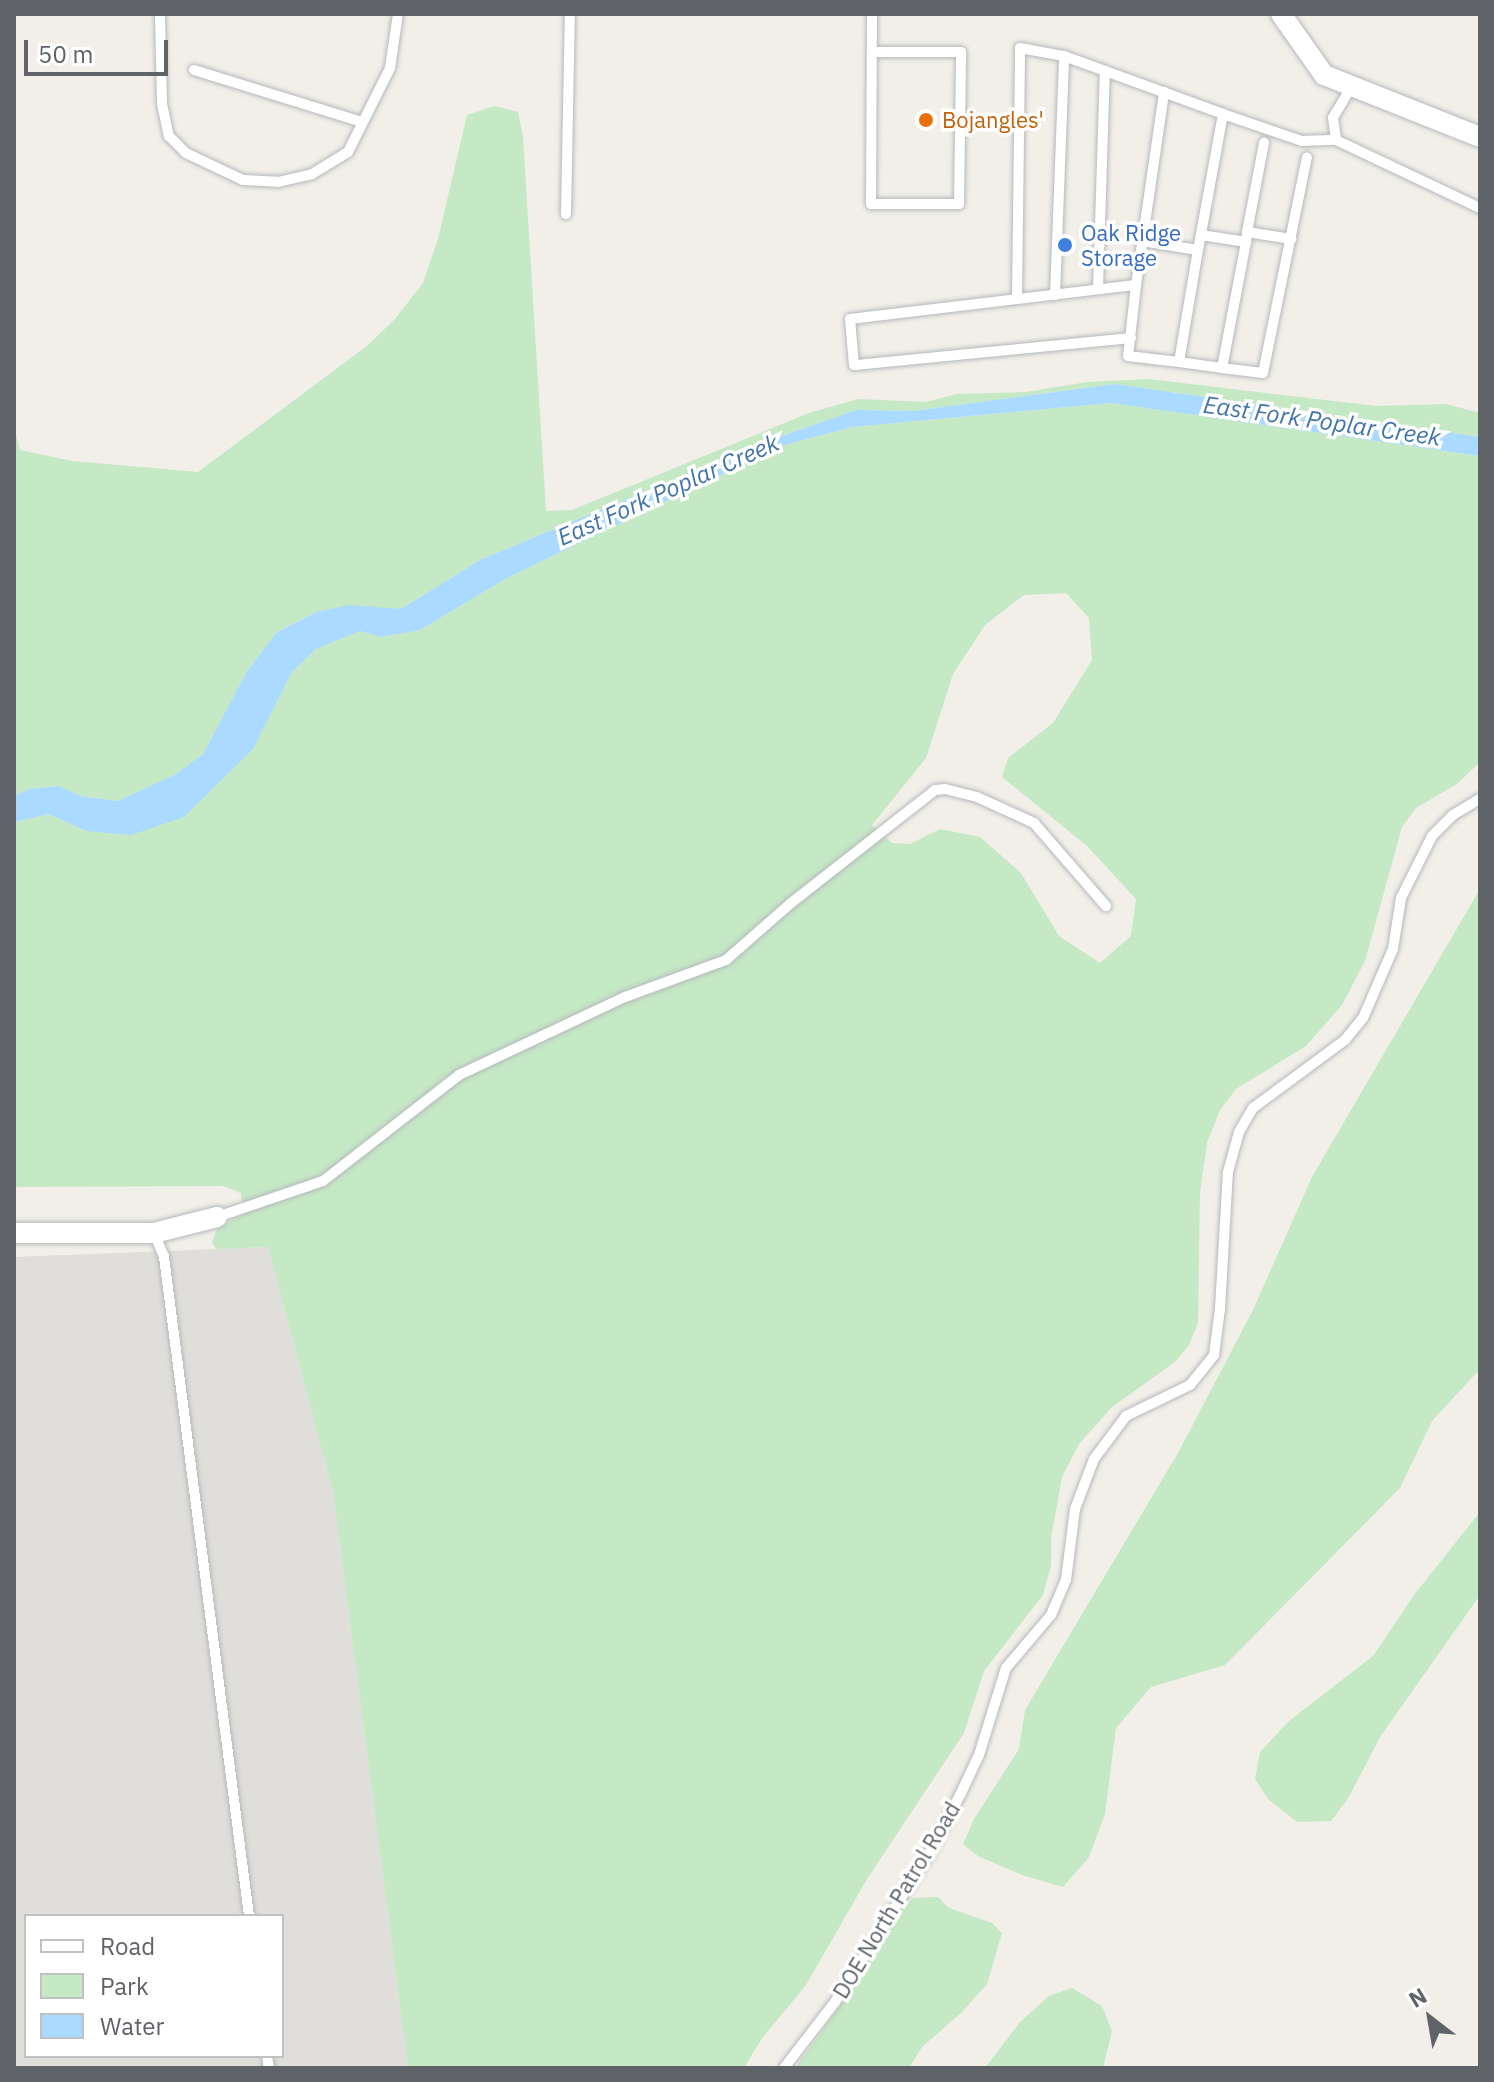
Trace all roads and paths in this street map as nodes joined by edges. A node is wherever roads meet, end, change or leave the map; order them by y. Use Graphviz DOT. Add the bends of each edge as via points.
graph roads {
  1 [pos="160,14"];
  2 [pos="398,14"];
  3 [pos="570,14"];
  4 [pos="872,14"];
  5 [pos="1281,14"];
  6 [pos="872,52"];
  7 [pos="1064,56"];
  8 [pos="194,70"];
  9 [pos="1105,71"];
  10 [pos="1352,86"];
  11 [pos="1164,92"];
  12 [pos="1223,114"];
  13 [pos="362,122"];
  14 [pos="1480,137"];
  15 [pos="1336,140"];
  16 [pos="1264,143"];
  17 [pos="1307,157"];
  18 [pos="1480,208"];
  19 [pos="566,214"];
  20 [pos="1201,235"];
  21 [pos="1246,237"];
  22 [pos="1291,239"];
  23 [pos="1142,241"];
  24 [pos="1198,250"];
  25 [pos="1136,285"];
  26 [pos="1098,289"];
  27 [pos="1055,295"];
  28 [pos="1017,299"];
  29 [pos="1131,338"];
  30 [pos="1179,362"];
  31 [pos="1222,368"];
  32 [pos="1480,799"];
  33 [pos="1106,906"];
  34 [pos="217,1217"];
  35 [pos="14,1233"];
  36 [pos="154,1233"];
  37 [pos="249,1914"];
  38 [pos="784,2068"];
  1 -- 13 [label="lane" via="162,104 169,136 186,153 243,180 278,182 312,174 348,152"];
  2 -- 13 [label="lane" via="390,68"];
  3 -- 19 [label="lane"];
  4 -- 6 [label="lane"];
  5 -- 10 [label="street" via="1324,75"];
  6 -- 6 [label="lane" via="871,204 959,204 961,52"];
  7 -- 9 [label="lane"];
  7 -- 27 [label="lane"];
  7 -- 28 [label="lane" via="1020,48"];
  8 -- 13 [label="lane"];
  9 -- 11 [label="lane"];
  9 -- 26 [label="lane"];
  10 -- 14 [label="street"];
  10 -- 15 [label="lane" via="1333,118"];
  11 -- 12 [label="lane"];
  11 -- 23 [label="lane"];
  12 -- 15 [label="lane" via="1302,141"];
  12 -- 20 [label="lane"];
  15 -- 18 [label="lane"];
  16 -- 21 [label="lane"];
  17 -- 22 [label="lane"];
  20 -- 21 [label="lane"];
  20 -- 24 [label="lane"];
  21 -- 22 [label="lane"];
  21 -- 31 [label="lane"];
  22 -- 31 [label="lane" via="1263,373"];
  23 -- 24 [label="lane"];
  23 -- 25 [label="lane"];
  24 -- 30 [label="lane"];
  25 -- 26 [label="lane"];
  25 -- 29 [label="lane"];
  26 -- 27 [label="lane"];
  27 -- 28 [label="lane"];
  28 -- 29 [label="lane" via="850,319 854,365"];
  29 -- 30 [label="lane" via="1128,356"];
  30 -- 31 [label="lane"];
  32 -- 38 [label="lane, DOE North Patrol Road" via="1432,836 1401,898 1393,949 1363,1018 1345,1040 1253,1108 1239,1132 1228,1172 1214,1355 1190,1385 1126,1416 1094,1459 1075,1509 1066,1580 1051,1615 1006,1668 979,1755 960,1795 931,1851 835,2002"];
  33 -- 34 [label="lane" via="1034,823 977,797 935,790 726,960 625,997 459,1075 323,1181"];
  34 -- 36 [label="street"];
  35 -- 36 [label="street"];
  36 -- 37 [label="lane" via="164,1257"];
}
